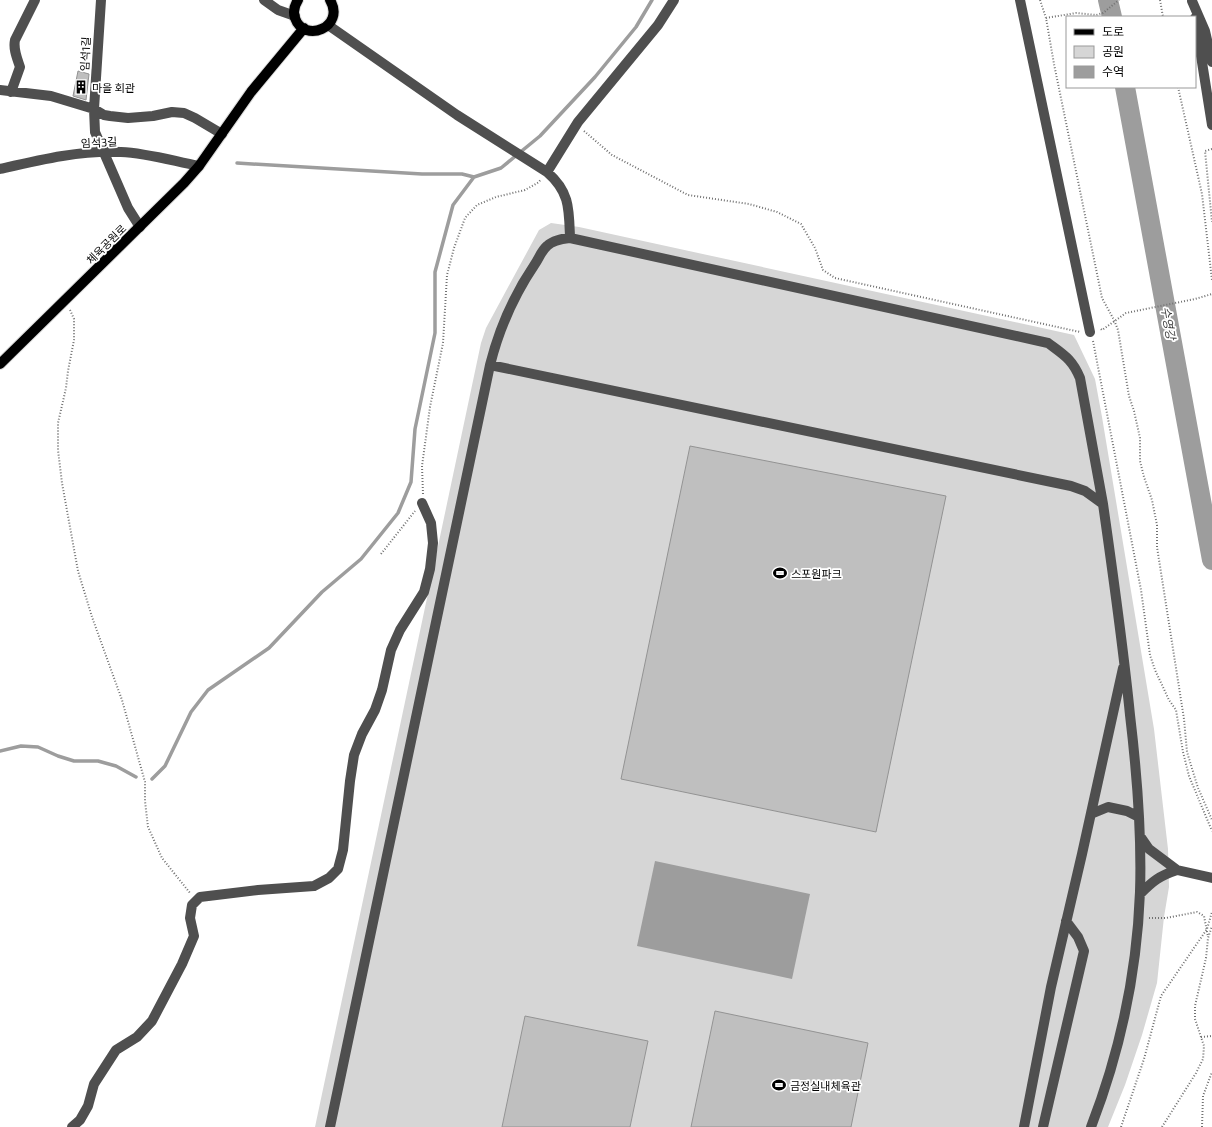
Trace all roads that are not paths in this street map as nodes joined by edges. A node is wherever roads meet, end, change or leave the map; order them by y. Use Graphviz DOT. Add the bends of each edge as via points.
graph roads {
  1 [pos="35,0"];
  2 [pos="101,0"];
  3 [pos="264,0"];
  4 [pos="298,0"];
  5 [pos="330,0"];
  6 [pos="674,0"];
  7 [pos="1020,0"];
  8 [pos="1192,1"];
  9 [pos="295,16"];
  10 [pos="1195,16"];
  11 [pos="1196,23"];
  12 [pos="328,25"];
  13 [pos="304,28"];
  14 [pos="1212,62"];
  15 [pos="0,90"];
  16 [pos="10,92"];
  17 [pos="94,109"];
  18 [pos="1212,125"];
  19 [pos="222,134"];
  20 [pos="103,152"];
  21 [pos="199,166"];
  22 [pos="0,169"];
  23 [pos="543,170"];
  24 [pos="140,226"];
  25 [pos="570,238"];
  26 [pos="1090,329"];
  27 [pos="0,364"];
  28 [pos="490,365"];
  29 [pos="422,503"];
  30 [pos="1103,504"];
  31 [pos="1124,659"];
  32 [pos="1091,814"];
  33 [pos="1139,817"];
  34 [pos="1140,835"];
  35 [pos="1177,870"];
  36 [pos="1212,878"];
  37 [pos="1140,894"];
  38 [pos="1066,921"];
  39 [pos="72,1127"];
  40 [pos="330,1127"];
  41 [pos="1024,1127"];
  42 [pos="1043,1127"];
  43 [pos="1091,1127"];
  1 -- 16 [label="street" via="15,40 20,67"];
  2 -- 17 [label="street, 임석1길"];
  3 -- 9 [label="street" via="278,10"];
  4 -- 9 [label="main road"];
  5 -- 12 [label="main road" via="334,12"];
  6 -- 23 [label="street" via="658,25 575,126"];
  7 -- 26 [label="street"];
  8 -- 10 [label="street"];
  8 -- 14 [label="street" via="1205,31"];
  9 -- 13 [label="main road"];
  11 -- 18 [label="street"];
  12 -- 13 [label="main road" via="317,31"];
  12 -- 23 [label="street" via="457,115"];
  13 -- 19 [label="main road, 체육공원로" via="251,92"];
  15 -- 16 [label="street"];
  16 -- 17 [label="street" via="51,96"];
  17 -- 19 [label="street" via="104,115 128,118 172,112 184,113"];
  17 -- 20 [label="street, 임석1길" via="95,132"];
  19 -- 21 [label="main road, 체육공원로"];
  20 -- 21 [label="street, 임석3길" via="137,154"];
  20 -- 22 [label="street, 임석3길" via="57,156"];
  20 -- 24 [label="street, 임석1길" via="128,208"];
  21 -- 24 [label="main road, 체육공원로"];
  23 -- 25 [label="street" via="556,180 565,197 570,210"];
  24 -- 27 [label="main road, 체육공원로"];
  25 -- 28 [label="street" via="557,240 547,246 523,282 504,321"];
  25 -- 30 [label="street" via="1048,343 1070,359 1080,378"];
  28 -- 30 [label="street" via="1071,486 1085,491"];
  28 -- 40 [label="street"];
  29 -- 39 [label="street" via="431,523 433,543 430,569 424,592 400,630 391,650 375,710 354,754 343,850 338,869 329,878 314,886 200,897 192,905 190,918 194,936 152,1020 137,1037 116,1050 94,1084 88,1106 80,1120"];
  30 -- 31 [label="street"];
  31 -- 32 [label="street"];
  31 -- 33 [label="street"];
  32 -- 33 [label="street" via="1108,808 1127,811"];
  32 -- 38 [label="street"];
  33 -- 34 [label="street"];
  34 -- 35 [label="street" via="1149,849"];
  34 -- 37 [label="street"];
  35 -- 36 [label="street"];
  35 -- 37 [label="street" via="1150,883"];
  37 -- 43 [label="street" via="1125,1014 1110,1071"];
  38 -- 41 [label="street"];
  38 -- 42 [label="street" via="1078,937 1084,951"];
}
